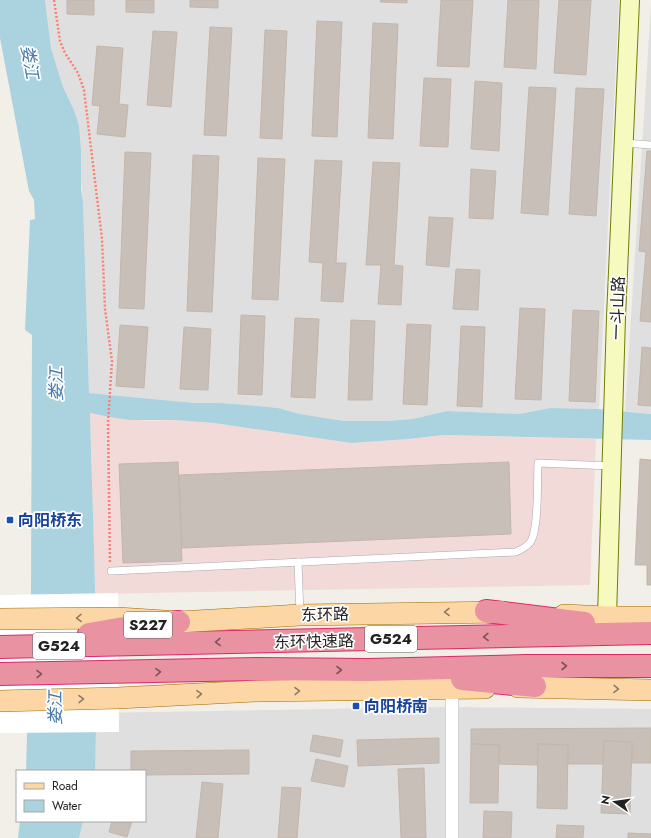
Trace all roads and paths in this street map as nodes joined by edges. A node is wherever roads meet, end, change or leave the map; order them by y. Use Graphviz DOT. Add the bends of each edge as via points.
graph roads {
  1 [pos="54,0"];
  2 [pos="630,0"];
  3 [pos="624,142"];
  4 [pos="651,145"];
  5 [pos="612,466"];
  6 [pos="298,562"];
  7 [pos="111,571"];
  8 [pos="486,611"];
  9 [pos="300,615"];
  10 [pos="607,617"];
  11 [pos="651,617"];
  12 [pos="0,619"];
  13 [pos="179,622"];
  14 [pos="118,630"];
  15 [pos="651,632"];
  16 [pos="9,647"];
  17 [pos="651,666"];
  18 [pos="369,670"];
  19 [pos="0,674"];
  20 [pos="535,686"];
  21 [pos="452,688"];
  22 [pos="651,690"];
  23 [pos="0,701"];
  24 [pos="452,838"];
  1 -- 7 [label="path" via="60,41 78,72 84,90 102,239 105,309 112,361 108,422"];
  2 -- 3 [label="street, 一斗山路"];
  3 -- 4 [label="lane"];
  3 -- 5 [label="street, 一斗山路"];
  5 -- 6 [label="lane" via="538,463 535,526 531,542 516,552"];
  5 -- 10 [label="street, 一斗山路"];
  6 -- 7 [label="lane"];
  6 -- 9 [label="lane"];
  8 -- 9 [label="main road, 东环路, one-way"];
  8 -- 10 [label="main road, 东环路"];
  8 -- 15 [label="highway"];
  9 -- 13 [label="main road, 东环路"];
  10 -- 11 [label="main road, 东环路"];
  14 -- 12 [label="main road, one-way"];
  13 -- 14 [label="highway, S227"];
  15 -- 14 [label="highway, 东环快速路 / G524, one-way" via="381,640"];
  14 -- 16 [label="highway, 东环快速路 / G524"];
  18 -- 17 [label="highway, 东环快速路 / G524, one-way"];
  19 -- 18 [label="highway, 东环快速路 / G524, one-way" via="258,669"];
  18 -- 20 [label="highway"];
  20 -- 21 [label="main road"];
  20 -- 22 [label="main road, one-way"];
  23 -- 21 [label="main road, one-way" via="258,691"];
  21 -- 24 [label="street"];
}
